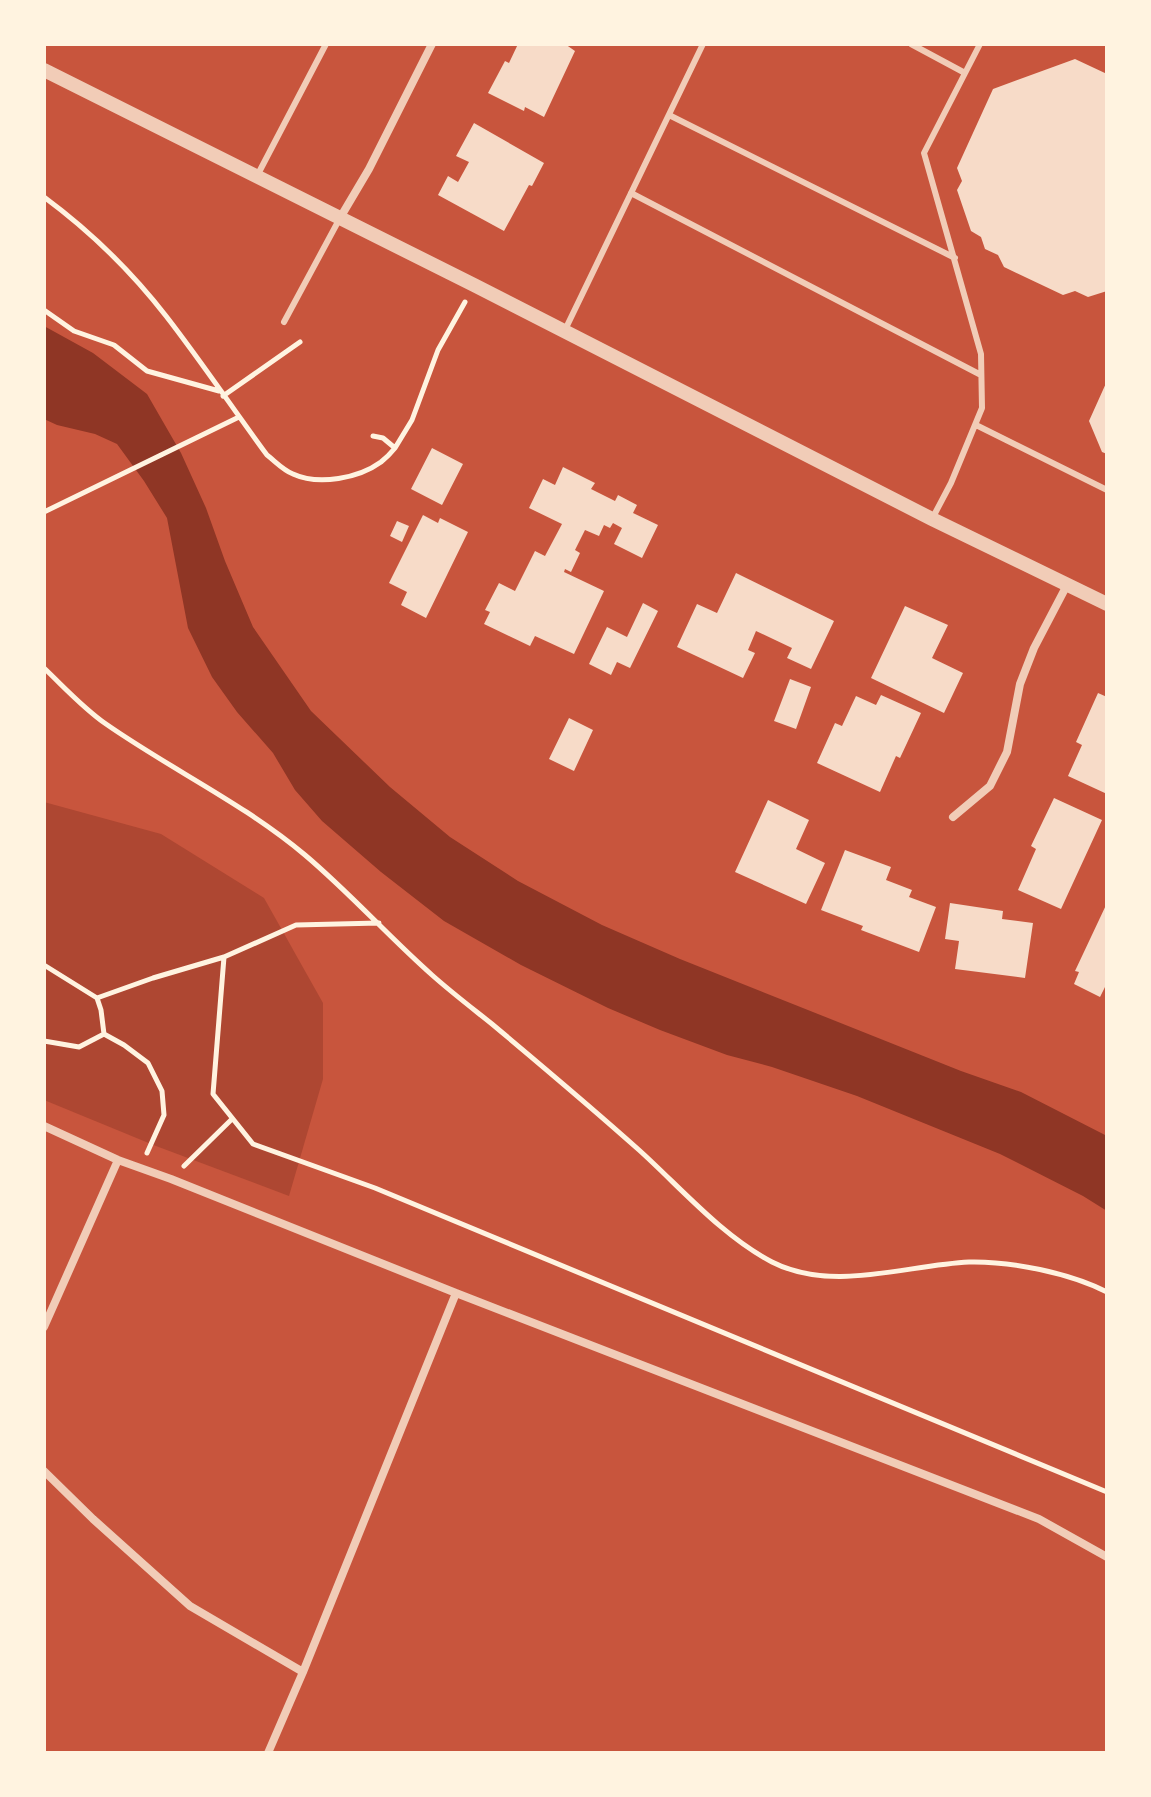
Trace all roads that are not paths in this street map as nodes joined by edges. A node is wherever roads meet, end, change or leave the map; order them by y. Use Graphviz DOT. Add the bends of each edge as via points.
graph roads {
  1 [pos="326,44"];
  2 [pos="432,44"];
  3 [pos="703,44"];
  4 [pos="911,44"];
  5 [pos="980,44"];
  6 [pos="44,70"];
  7 [pos="965,73"];
  8 [pos="669,115"];
  9 [pos="257,177"];
  10 [pos="631,193"];
  11 [pos="340,218"];
  12 [pos="955,258"];
  13 [pos="284,322"];
  14 [pos="564,332"];
  15 [pos="981,375"];
  16 [pos="976,425"];
  17 [pos="1107,490"];
  18 [pos="932,519"];
  19 [pos="1067,585"];
  20 [pos="1107,604"];
  21 [pos="953,817"];
  22 [pos="44,1126"];
  23 [pos="118,1160"];
  24 [pos="456,1293"];
  25 [pos="44,1327"];
  26 [pos="44,1471"];
  27 [pos="1107,1557"];
  28 [pos="303,1672"];
  29 [pos="268,1753"];
  1 -- 9 [label="lane"];
  2 -- 11 [label="street"];
  3 -- 8 [label="lane"];
  4 -- 7 [label="lane"];
  5 -- 7 [label="lane"];
  6 -- 9 [label="street"];
  7 -- 12 [label="lane" via="924,153"];
  8 -- 10 [label="lane"];
  8 -- 12 [label="lane"];
  9 -- 11 [label="street"];
  10 -- 14 [label="lane"];
  10 -- 15 [label="lane"];
  11 -- 13 [label="lane"];
  11 -- 14 [label="street"];
  12 -- 15 [label="lane" via="981,354"];
  14 -- 18 [label="street"];
  15 -- 16 [label="lane" via="982,408"];
  16 -- 17 [label="lane"];
  16 -- 18 [label="lane"];
  18 -- 19 [label="street"];
  19 -- 20 [label="street"];
  19 -- 21 [label="street" via="1020,684 1007,752 990,786"];
  22 -- 23 [label="street"];
  23 -- 24 [label="street"];
  23 -- 25 [label="street"];
  24 -- 27 [label="street" via="1039,1519"];
  24 -- 28 [label="street"];
  26 -- 28 [label="street" via="190,1606"];
  28 -- 29 [label="street"];
}
